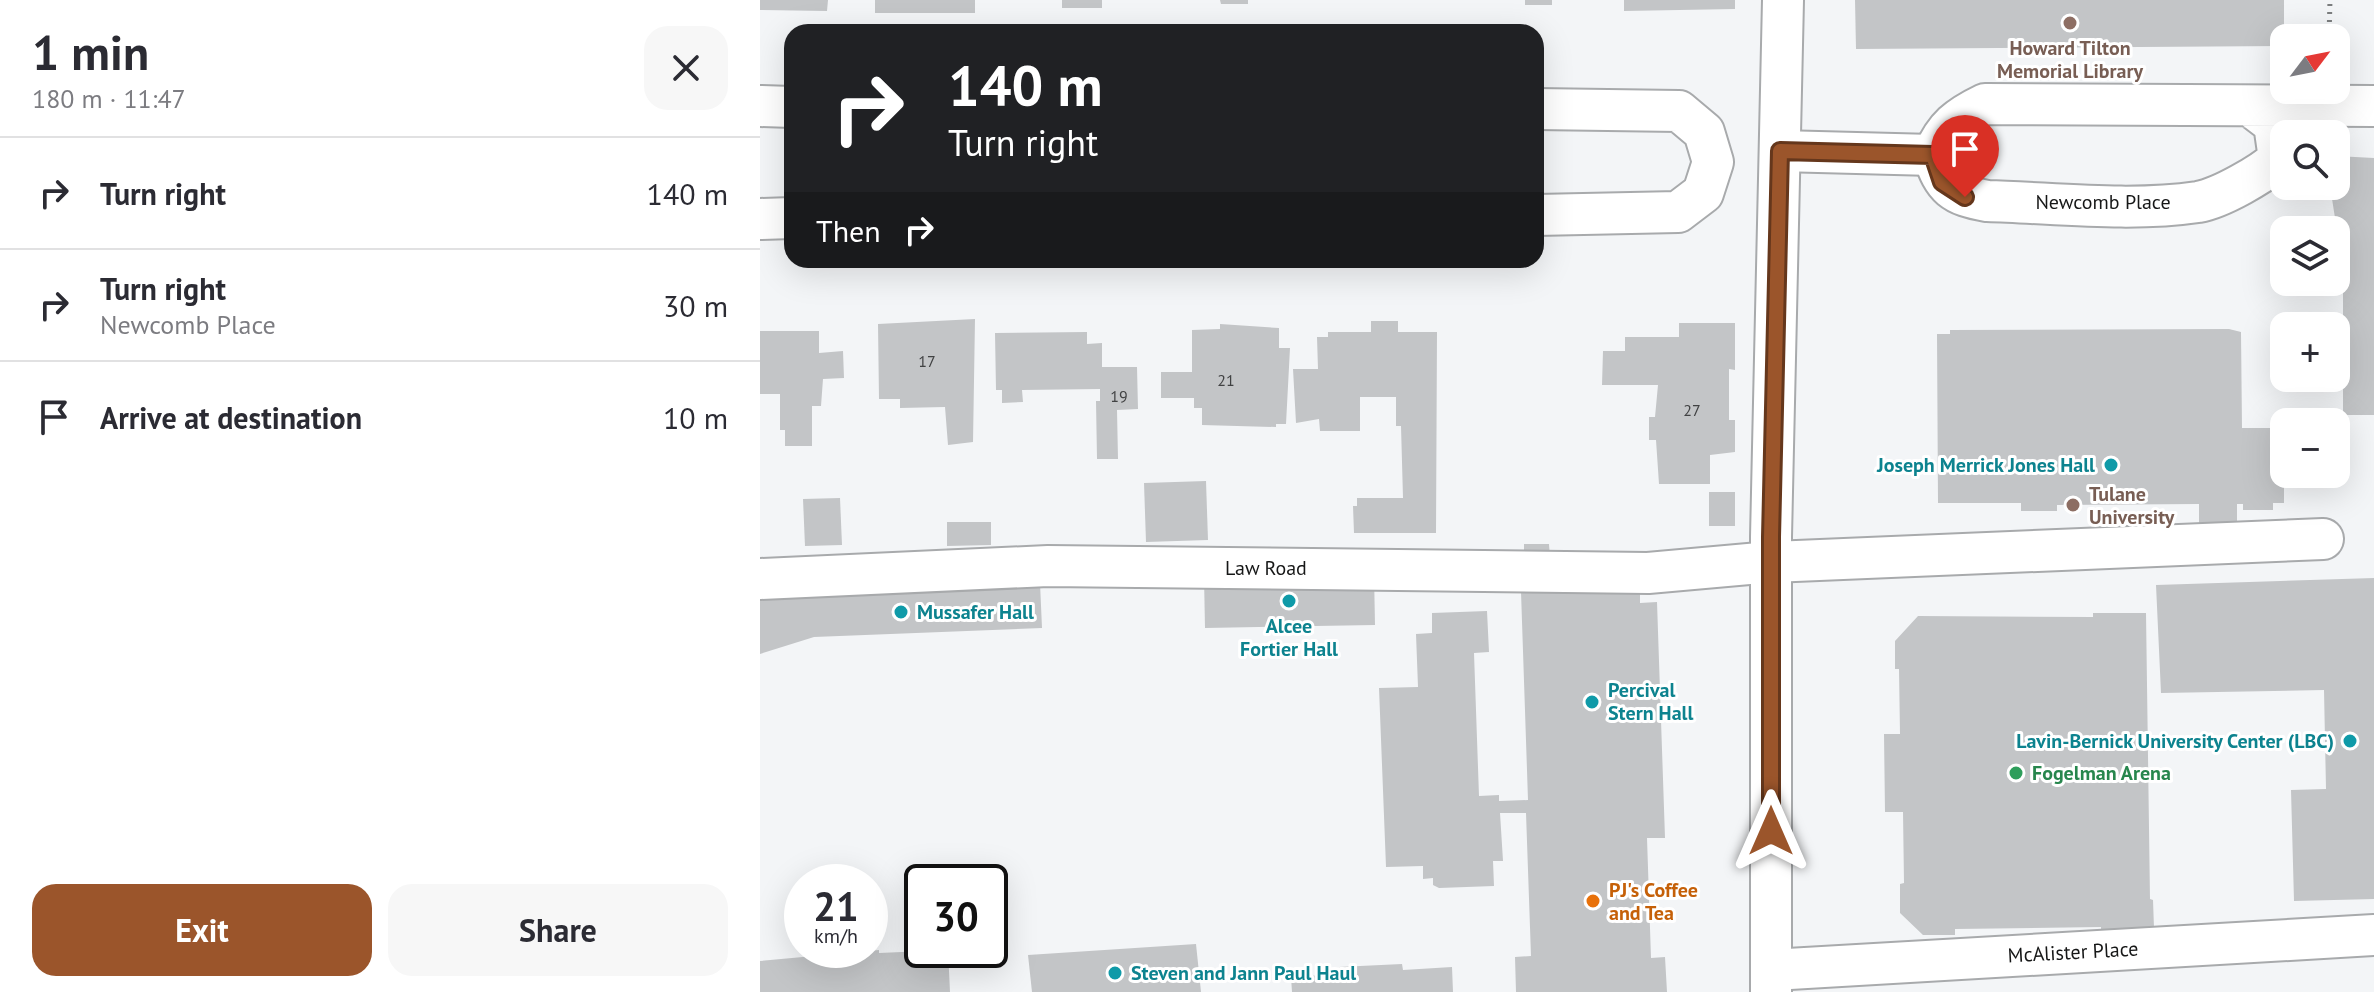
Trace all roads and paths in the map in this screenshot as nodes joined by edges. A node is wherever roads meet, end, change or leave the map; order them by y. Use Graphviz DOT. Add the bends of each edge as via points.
graph roads {
  1 [pos="1783,0"];
  2 [pos="2330,0"];
  3 [pos="2329,24"];
  4 [pos="760,106"];
  5 [pos="2374,106"];
  6 [pos="784,107"];
  7 [pos="2253,108"];
  8 [pos="1544,109"];
  9 [pos="1780,151"];
  10 [pos="1933,155"];
  11 [pos="1544,215"];
  12 [pos="784,218"];
  13 [pos="760,219"];
  14 [pos="2323,539"];
  15 [pos="1771,562"];
  16 [pos="760,579"];
  17 [pos="2374,935"];
  18 [pos="1771,981"];
  1 -- 9 [label="street"];
  2 -- 3 [label="path"];
  4 -- 6 [label="street"];
  5 -- 7 [label="street"];
  7 -- 10 [label="street" via="1985,104 1943,131"];
  7 -- 10 [label="street, Newcomb Place" via="2274,124 2279,159 2264,172 2200,201 1987,201 1965,197 1942,182"];
  8 -- 11 [label="street" via="1679,111 1704,132 1713,162 1703,193 1678,212"];
  9 -- 10 [label="street"];
  9 -- 15 [label="street"];
  12 -- 13 [label="street"];
  14 -- 15 [label="street, Law Road"];
  15 -- 16 [label="street, Law Road" via="1617,573 1048,566"];
  15 -- 18 [label="street"];
  17 -- 18 [label="street, McAlister Place"];
}
